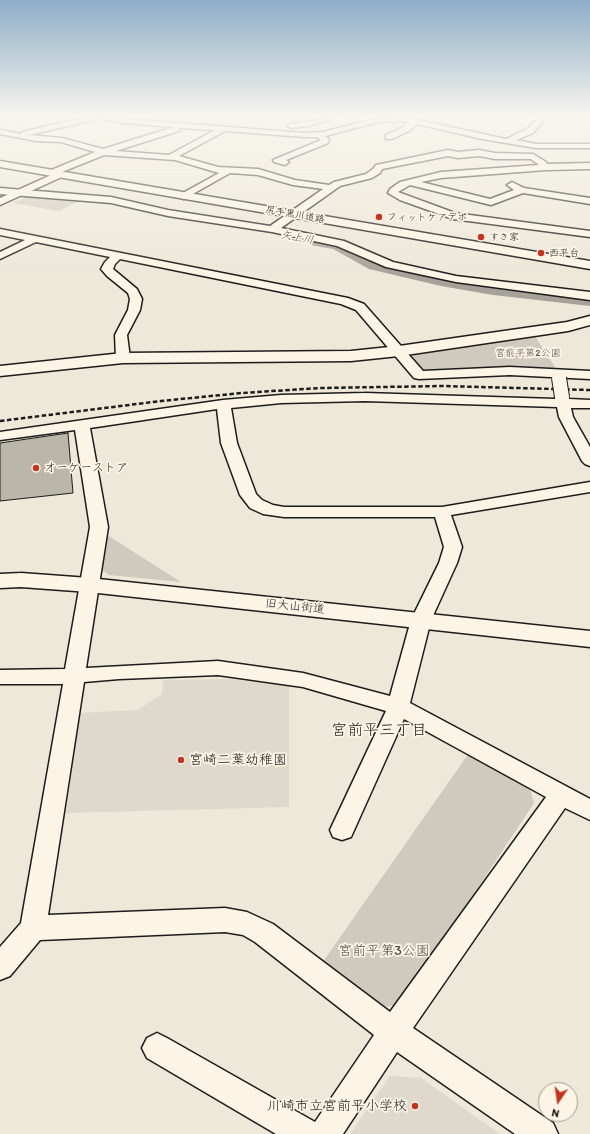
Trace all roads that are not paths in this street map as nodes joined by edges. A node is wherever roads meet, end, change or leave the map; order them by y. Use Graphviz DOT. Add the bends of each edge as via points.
graph roads {
  1 [pos="33,170"];
  2 [pos="65,170"];
  3 [pos="223,170"];
  4 [pos="378,170"];
  5 [pos="516,170"];
  6 [pos="228,171"];
  7 [pos="485,173"];
  8 [pos="56,174"];
  9 [pos="369,176"];
  10 [pos="379,178"];
  11 [pos="392,181"];
  12 [pos="406,183"];
  13 [pos="331,188"];
  14 [pos="522,190"];
  15 [pos="0,191"];
  16 [pos="24,192"];
  17 [pos="184,196"];
  18 [pos="590,201"];
  19 [pos="0,202"];
  20 [pos="293,214"];
  21 [pos="272,229"];
  22 [pos="0,232"];
  23 [pos="590,234"];
  24 [pos="33,240"];
  25 [pos="0,256"];
  26 [pos="118,256"];
  27 [pos="590,265"];
  28 [pos="590,296"];
  29 [pos="590,320"];
  30 [pos="399,351"];
  31 [pos="123,358"];
  32 [pos="0,371"];
  33 [pos="590,375"];
  34 [pos="559,376"];
  35 [pos="563,400"];
  36 [pos="223,404"];
  37 [pos="590,404"];
  38 [pos="82,425"];
  39 [pos="0,436"];
  40 [pos="590,461"];
  41 [pos="590,487"];
  42 [pos="442,512"];
  43 [pos="0,581"];
  44 [pos="89,585"];
  45 [pos="421,620"];
  46 [pos="590,639"];
  47 [pos="74,676"];
  48 [pos="0,677"];
  49 [pos="398,706"];
  50 [pos="561,795"];
  51 [pos="590,810"];
  52 [pos="342,830"];
  53 [pos="33,928"];
  54 [pos="0,967"];
  55 [pos="394,1032"];
  56 [pos="156,1048"];
  57 [pos="306,1134"];
  58 [pos="325,1134"];
  59 [pos="542,1134"];
  1 -- 8 [label="street, 尻手黒川道路"];
  2 -- 8 [label="street"];
  3 -- 6 [label="street"];
  4 -- 9 [label="street"];
  5 -- 7 [label="street"];
  6 -- 13 [label="street" via="258,172 293,182"];
  6 -- 17 [label="street"];
  7 -- 12 [label="street" via="441,175"];
  7 -- 14 [label="street"];
  8 -- 16 [label="street"];
  8 -- 17 [label="street, 尻手黒川道路"];
  9 -- 10 [label="street"];
  9 -- 13 [label="street" via="343,182"];
  11 -- 12 [label="street"];
  12 -- 14 [label="street" via="491,202"];
  12 -- 23 [label="street" via="393,193 453,216"];
  13 -- 20 [label="street"];
  14 -- 18 [label="street"];
  15 -- 16 [label="street"];
  16 -- 19 [label="street"];
  16 -- 21 [label="street" via="111,200"];
  17 -- 20 [label="street, 尻手黒川道路"];
  20 -- 21 [label="street"];
  20 -- 27 [label="street, 尻手黒川道路"];
  21 -- 28 [label="street" via="340,243 390,265 456,279"];
  22 -- 24 [label="street"];
  24 -- 25 [label="street"];
  24 -- 26 [label="street"];
  26 -- 30 [label="street" via="344,301 360,307"];
  26 -- 31 [label="street" via="110,262 107,269 133,291 136,299 134,310 121,335"];
  29 -- 30 [label="street" via="568,326"];
  30 -- 31 [label="street" via="351,356"];
  30 -- 34 [label="street" via="418,375 510,371"];
  31 -- 32 [label="street"];
  33 -- 34 [label="street"];
  34 -- 35 [label="street, bridge"];
  35 -- 36 [label="street" via="365,397 281,399"];
  35 -- 37 [label="street"];
  35 -- 40 [label="street" via="566,417"];
  36 -- 38 [label="street"];
  36 -- 42 [label="street" via="229,443 248,495 256,504 269,510 284,512"];
  38 -- 39 [label="street"];
  38 -- 44 [label="street" via="100,528"];
  41 -- 42 [label="street"];
  42 -- 45 [label="street" via="453,547"];
  43 -- 44 [label="street, 旧大山街道"];
  44 -- 45 [label="street, 旧大山街道"];
  44 -- 47 [label="street"];
  45 -- 46 [label="street, 旧大山街道"];
  45 -- 49 [label="street"];
  47 -- 48 [label="street"];
  47 -- 49 [label="street" via="218,668 303,680"];
  47 -- 53 [label="street"];
  49 -- 50 [label="street"];
  49 -- 52 [label="street"];
  50 -- 51 [label="street"];
  50 -- 55 [label="street"];
  53 -- 54 [label="street"];
  53 -- 55 [label="street" via="225,920 247,924 264,934"];
  55 -- 58 [label="street"];
  55 -- 59 [label="street"];
  56 -- 57 [label="street"];
}
